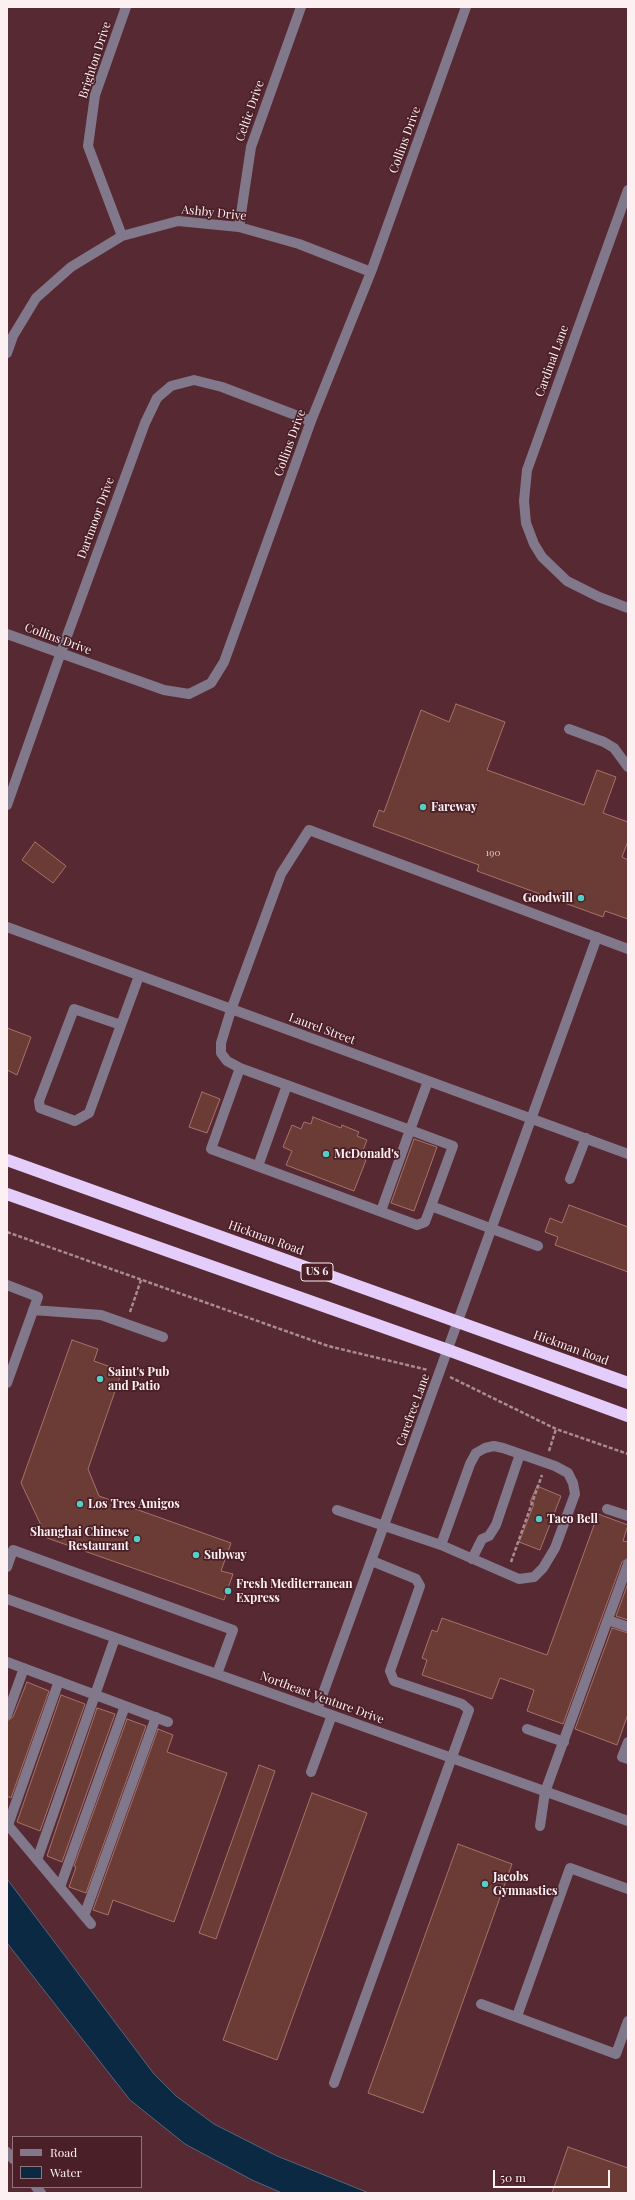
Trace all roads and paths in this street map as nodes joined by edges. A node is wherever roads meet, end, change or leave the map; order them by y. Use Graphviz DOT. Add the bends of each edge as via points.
graph roads {
  1 [pos="126,7"];
  2 [pos="301,7"];
  3 [pos="466,7"];
  4 [pos="628,190"];
  5 [pos="239,227"];
  6 [pos="122,236"];
  7 [pos="371,272"];
  8 [pos="7,353"];
  9 [pos="311,421"];
  10 [pos="628,608"];
  11 [pos="7,634"];
  12 [pos="60,654"];
  13 [pos="569,729"];
  14 [pos="628,767"];
  15 [pos="7,805"];
  16 [pos="7,928"];
  17 [pos="597,937"];
  18 [pos="628,949"];
  19 [pos="139,976"];
  20 [pos="231,1010"];
  21 [pos="120,1025"];
  22 [pos="240,1068"];
  23 [pos="428,1081"];
  24 [pos="287,1085"];
  25 [pos="531,1118"];
  26 [pos="410,1130"];
  27 [pos="586,1138"];
  28 [pos="628,1154"];
  29 [pos="7,1160"];
  30 [pos="258,1166"];
  31 [pos="570,1179"];
  32 [pos="7,1194"];
  33 [pos="431,1206"];
  34 [pos="381,1211"];
  35 [pos="491,1228"];
  36 [pos="7,1232"];
  37 [pos="538,1246"];
  38 [pos="141,1280"];
  39 [pos="7,1285"];
  40 [pos="33,1310"];
  41 [pos="457,1322"];
  42 [pos="126,1324"];
  43 [pos="163,1337"];
  44 [pos="448,1350"];
  45 [pos="440,1373"];
  46 [pos="7,1383"];
  47 [pos="628,1383"];
  48 [pos="628,1416"];
  49 [pos="556,1429"];
  50 [pos="520,1454"];
  51 [pos="628,1454"];
  52 [pos="546,1462"];
  53 [pos="607,1509"];
  54 [pos="337,1510"];
  55 [pos="628,1516"];
  56 [pos="384,1526"];
  57 [pos="441,1545"];
  58 [pos="472,1559"];
  59 [pos="372,1561"];
  60 [pos="628,1564"];
  61 [pos="7,1567"];
  62 [pos="507,1574"];
  63 [pos="7,1599"];
  64 [pos="608,1620"];
  65 [pos="628,1627"];
  66 [pos="115,1638"];
  67 [pos="7,1662"];
  68 [pos="24,1668"];
  69 [pos="217,1674"];
  70 [pos="59,1681"];
  71 [pos="95,1695"];
  72 [pos="125,1706"];
  73 [pos="317,1710"];
  74 [pos="7,1716"];
  75 [pos="332,1716"];
  76 [pos="156,1717"];
  77 [pos="168,1722"];
  78 [pos="527,1729"];
  79 [pos="564,1742"];
  80 [pos="628,1742"];
  81 [pos="451,1758"];
  82 [pos="628,1759"];
  83 [pos="311,1772"];
  84 [pos="545,1792"];
  85 [pos="628,1821"];
  86 [pos="7,1824"];
  87 [pos="540,1826"];
  88 [pos="37,1860"];
  89 [pos="60,1887"];
  90 [pos="628,1889"];
  91 [pos="84,1916"];
  92 [pos="91,1924"];
  93 [pos="481,2004"];
  94 [pos="517,2016"];
  95 [pos="628,2021"];
  96 [pos="334,2083"];
  1 -- 6 [label="street, Brighton Drive" via="95,95 88,146"];
  2 -- 5 [label="street, Celtic Drive" via="251,147"];
  3 -- 7 [label="street, Collins Drive"];
  4 -- 10 [label="street, Cardinal Lane" via="527,470 524,501 526,523 542,557 566,581"];
  5 -- 6 [label="street, Ashby Drive" via="178,221"];
  5 -- 7 [label="street, Ashby Drive" via="299,244"];
  6 -- 8 [label="street, Ashby Drive" via="71,267 36,298 13,336"];
  7 -- 9 [label="street, Collins Drive"];
  9 -- 12 [label="street, Dartmoor Drive" via="222,387 194,380 171,386 157,398 145,422"];
  9 -- 12 [label="street, Collins Drive" via="224,662 211,683 189,694 164,690"];
  11 -- 12 [label="street, Collins Drive"];
  12 -- 15 [label="street, Dartmoor Drive"];
  13 -- 14 [label="street" via="614,748"];
  16 -- 19 [label="street, Laurel Street"];
  17 -- 18 [label="street"];
  17 -- 20 [label="street" via="309,830 282,874"];
  17 -- 25 [label="street, Carefree Lane"];
  19 -- 20 [label="street, Laurel Street"];
  19 -- 21 [label="street"];
  20 -- 22 [label="street" via="221,1043 221,1053 227,1061"];
  20 -- 23 [label="street, Laurel Street"];
  21 -- 21 [label="street" via="74,1009 39,1101 40,1108 75,1121 90,1113"];
  22 -- 24 [label="street"];
  22 -- 30 [label="street" via="211,1149"];
  23 -- 25 [label="street, Laurel Street"];
  23 -- 26 [label="street"];
  24 -- 26 [label="street"];
  24 -- 30 [label="street"];
  25 -- 27 [label="street, Laurel Street"];
  25 -- 35 [label="street, Carefree Lane"];
  26 -- 33 [label="street" via="453,1146"];
  26 -- 34 [label="street"];
  27 -- 28 [label="street, Laurel Street"];
  27 -- 31 [label="street"];
  29 -- 41 [label="highway, Hickman Road / US 6"];
  30 -- 34 [label="street"];
  32 -- 44 [label="highway, US 6"];
  33 -- 34 [label="street" via="425,1222 417,1225"];
  33 -- 35 [label="street"];
  35 -- 37 [label="street"];
  35 -- 41 [label="street, Carefree Lane"];
  36 -- 38 [label="path"];
  38 -- 42 [label="path"];
  38 -- 45 [label="path" via="328,1346"];
  39 -- 40 [label="street" via="38,1297"];
  40 -- 42 [label="street" via="101,1315"];
  40 -- 46 [label="street"];
  41 -- 44 [label="street, Carefree Lane"];
  41 -- 47 [label="highway, Hickman Road / US 6"];
  42 -- 43 [label="street"];
  44 -- 45 [label="street, Carefree Lane"];
  44 -- 48 [label="highway, US 6"];
  45 -- 49 [label="path" via="463,1381"];
  45 -- 56 [label="street, Carefree Lane"];
  49 -- 51 [label="path"];
  49 -- 52 [label="path"];
  50 -- 52 [label="street"];
  50 -- 57 [label="street" via="494,1446 476,1453"];
  50 -- 58 [label="street" via="496,1525 489,1536 482,1539"];
  52 -- 62 [label="path"];
  52 -- 62 [label="street" via="568,1474 576,1494 555,1548 543,1568 534,1577 520,1579"];
  53 -- 55 [label="street"];
  54 -- 56 [label="street"];
  56 -- 57 [label="street"];
  56 -- 59 [label="street, Carefree Lane"];
  57 -- 58 [label="street"];
  58 -- 62 [label="street"];
  59 -- 73 [label="street, Carefree Lane"];
  59 -- 81 [label="street" via="416,1579 420,1586 390,1671 394,1681 462,1704 469,1710"];
  60 -- 64 [label="street"];
  61 -- 69 [label="street" via="13,1550 233,1630"];
  63 -- 66 [label="street, Northeast Venture Drive"];
  64 -- 65 [label="street"];
  64 -- 79 [label="street"];
  66 -- 69 [label="street, Northeast Venture Drive"];
  66 -- 71 [label="street"];
  67 -- 68 [label="street"];
  68 -- 70 [label="street"];
  68 -- 74 [label="street"];
  69 -- 73 [label="street, Northeast Venture Drive"];
  70 -- 71 [label="street"];
  70 -- 86 [label="street"];
  71 -- 72 [label="street"];
  71 -- 88 [label="street"];
  72 -- 76 [label="street"];
  72 -- 89 [label="street"];
  73 -- 75 [label="street, Northeast Venture Drive"];
  75 -- 81 [label="street, Northeast Venture Drive"];
  75 -- 83 [label="street"];
  76 -- 77 [label="street"];
  76 -- 91 [label="street"];
  78 -- 79 [label="street"];
  79 -- 84 [label="street"];
  80 -- 82 [label="street" via="622,1757"];
  81 -- 84 [label="street, Northeast Venture Drive"];
  81 -- 96 [label="street"];
  84 -- 85 [label="street, Northeast Venture Drive"];
  84 -- 87 [label="street"];
  86 -- 88 [label="street"];
  88 -- 89 [label="street"];
  89 -- 91 [label="street"];
  90 -- 94 [label="street" via="570,1868"];
  91 -- 92 [label="street"];
  93 -- 94 [label="street"];
  94 -- 95 [label="street" via="616,2054"];
}
